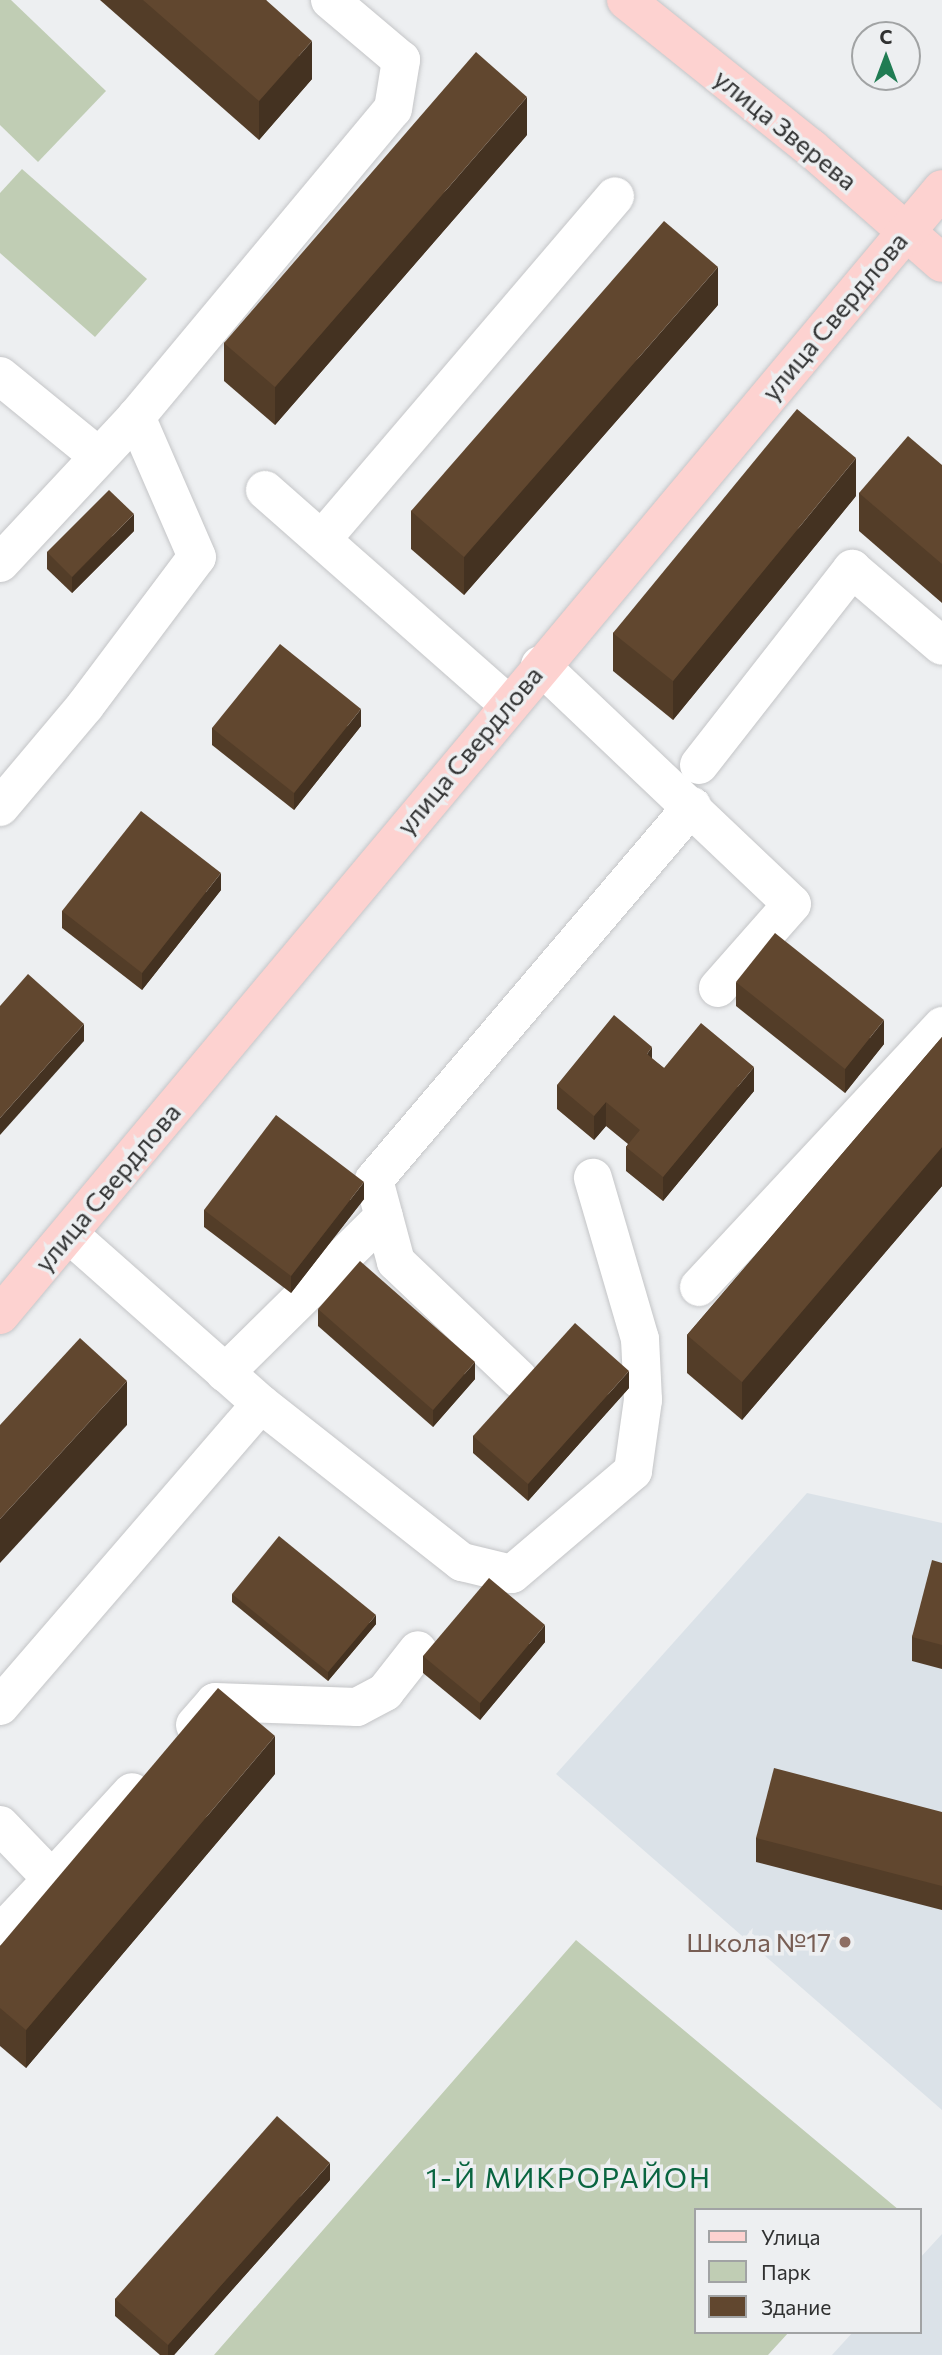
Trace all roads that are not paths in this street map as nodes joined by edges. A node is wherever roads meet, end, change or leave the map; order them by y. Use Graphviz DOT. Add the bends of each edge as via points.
graph roads {
  1 [pos="330,0"];
  2 [pos="626,0"];
  3 [pos="942,189"];
  4 [pos="615,195"];
  5 [pos="906,230"];
  6 [pos="942,263"];
  7 [pos="0,376"];
  8 [pos="136,416"];
  9 [pos="98,456"];
  10 [pos="265,490"];
  11 [pos="324,537"];
  12 [pos="0,562"];
  13 [pos="942,646"];
  14 [pos="540,665"];
  15 [pos="508,704"];
  16 [pos="699,765"];
  17 [pos="692,806"];
  18 [pos="0,807"];
  19 [pos="718,988"];
  20 [pos="942,1026"];
  21 [pos="593,1178"];
  22 [pos="384,1216"];
  23 [pos="69,1234"];
  24 [pos="699,1287"];
  25 [pos="0,1315"];
  26 [pos="225,1373"];
  27 [pos="519,1379"];
  28 [pos="261,1404"];
  29 [pos="418,1650"];
  30 [pos="0,1706"];
  31 [pos="0,1825"];
  32 [pos="52,1879"];
  33 [pos="0,1934"];
  1 -- 8 [label="lane" via="401,60 393,109"];
  2 -- 5 [label="main road, улица Зверева"];
  3 -- 5 [label="main road, улица Свердлова"];
  4 -- 11 [label="lane"];
  5 -- 6 [label="main road, улица Зверева"];
  5 -- 14 [label="main road, улица Свердлова"];
  7 -- 9 [label="lane"];
  8 -- 9 [label="lane"];
  8 -- 18 [label="lane" via="197,557 85,706"];
  9 -- 12 [label="lane"];
  10 -- 11 [label="lane"];
  11 -- 15 [label="lane"];
  13 -- 16 [label="lane" via="852,569"];
  14 -- 15 [label="main road, улица Свердлова"];
  14 -- 17 [label="lane"];
  15 -- 23 [label="main road, улица Свердлова"];
  17 -- 19 [label="lane" via="792,904"];
  17 -- 22 [label="lane" via="374,1180"];
  20 -- 24 [label="lane"];
  21 -- 28 [label="lane" via="640,1339 643,1400 633,1471 512,1574 462,1562"];
  22 -- 26 [label="lane"];
  22 -- 27 [label="lane" via="396,1262"];
  23 -- 25 [label="main road, улица Свердлова"];
  23 -- 26 [label="lane"];
  26 -- 28 [label="lane"];
  28 -- 30 [label="lane"];
  29 -- 32 [label="lane" via="385,1692 357,1707 215,1702"];
  31 -- 32 [label="lane"];
  32 -- 33 [label="lane"];
}
